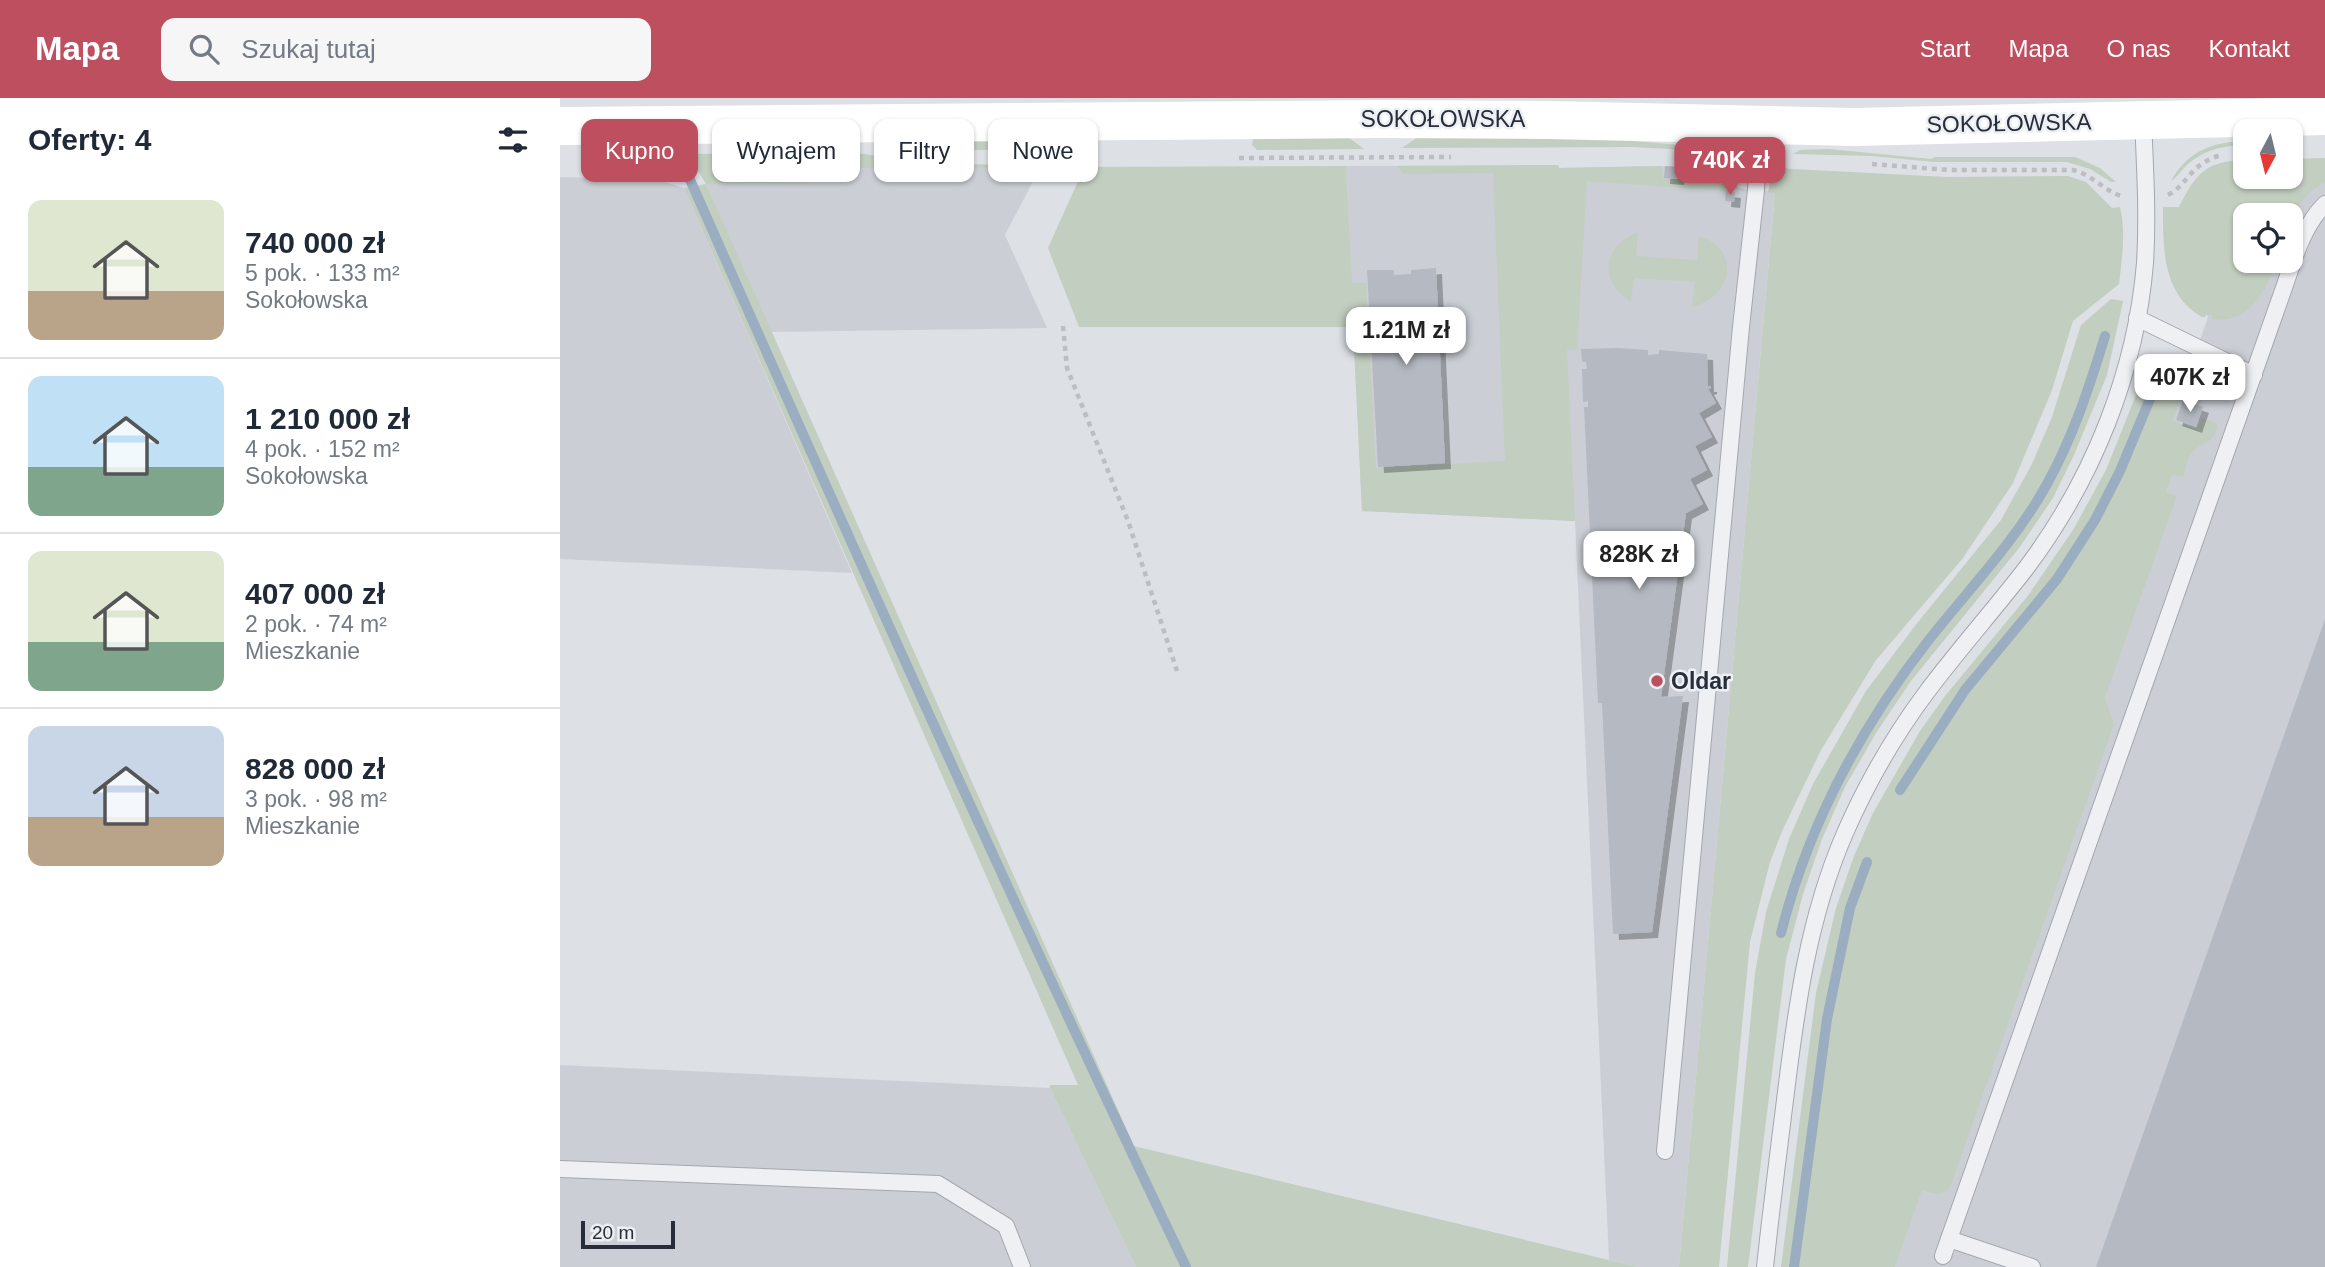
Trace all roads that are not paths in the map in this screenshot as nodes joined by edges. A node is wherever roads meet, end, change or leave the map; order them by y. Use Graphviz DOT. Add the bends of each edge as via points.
graph roads {
  1 [pos="678,112"];
  2 [pos="2325,116"];
  3 [pos="2143,119"];
  4 [pos="1759,125"];
  5 [pos="560,126"];
  6 [pos="2325,204"];
  7 [pos="2137,318"];
  8 [pos="2253,375"];
  9 [pos="1665,1151"];
  10 [pos="560,1169"];
  11 [pos="1949,1239"];
  12 [pos="1943,1255"];
  13 [pos="1022,1267"];
  14 [pos="1765,1267"];
  15 [pos="2032,1267"];
  1 -- 4 [label="street, SOKOŁOWSKA"];
  1 -- 5 [label="street, SOKOŁOWSKA"];
  2 -- 3 [label="street, SOKOŁOWSKA"];
  3 -- 4 [label="street, SOKOŁOWSKA"];
  3 -- 7 [label="lane" via="2146,232"];
  4 -- 9 [label="lane"];
  6 -- 8 [label="lane" via="2304,233"];
  7 -- 8 [label="lane"];
  7 -- 14 [label="lane" via="2119,392 2072,498 2026,568 1906,722 1841,843 1821,898 1803,971"];
  8 -- 11 [label="lane"];
  10 -- 13 [label="lane" via="938,1184 1006,1226"];
  11 -- 12 [label="lane"];
  11 -- 15 [label="lane"];
}
